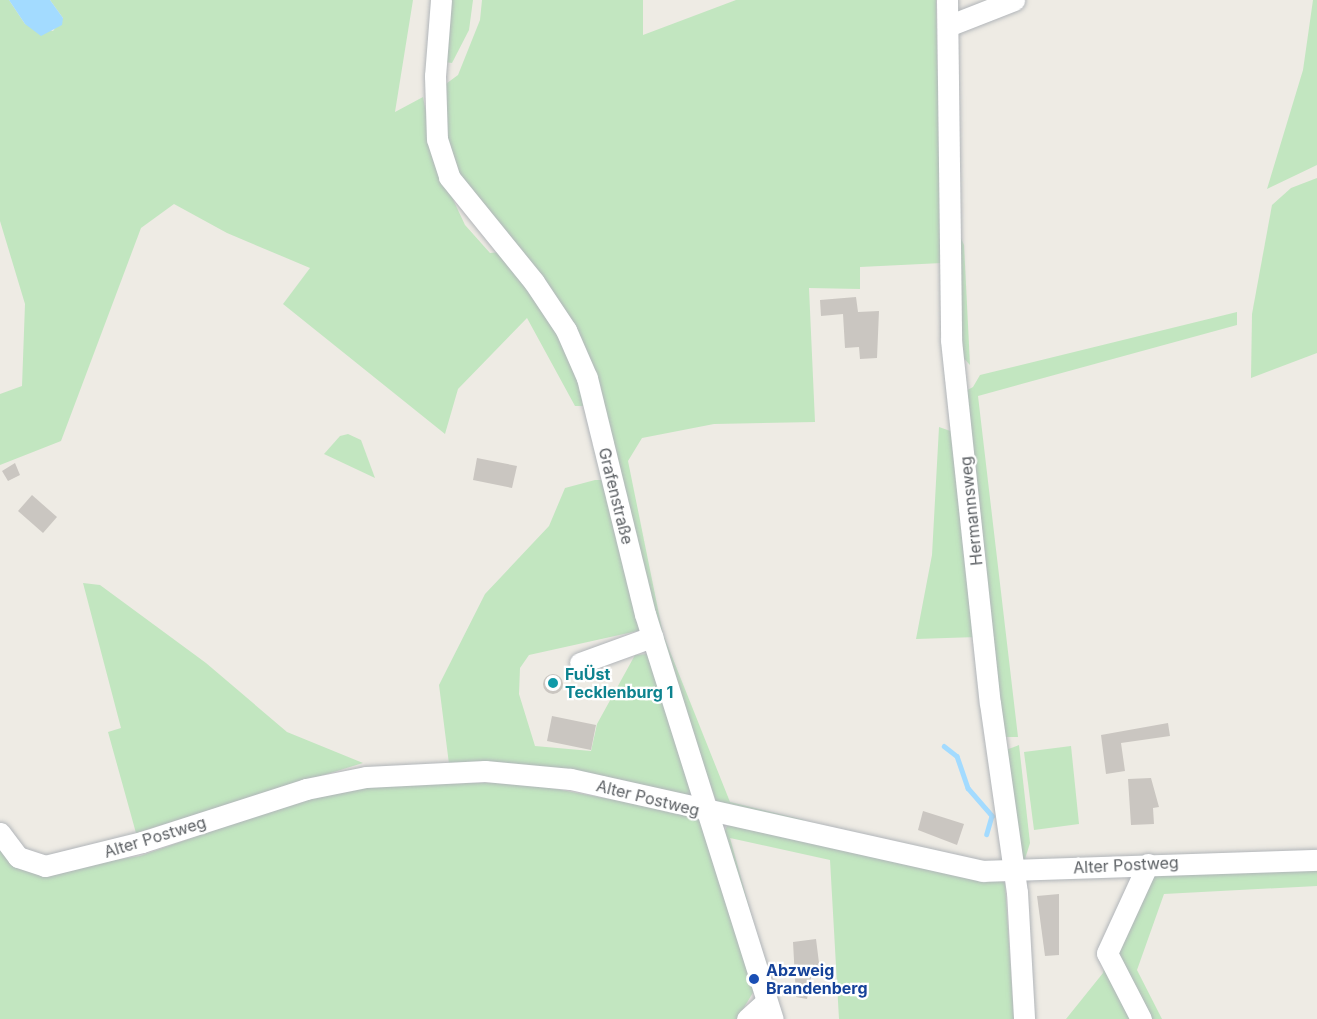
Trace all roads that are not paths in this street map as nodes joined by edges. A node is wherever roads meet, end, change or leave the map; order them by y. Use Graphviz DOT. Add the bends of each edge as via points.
graph roads {
  1 [pos="441,0"];
  2 [pos="947,0"];
  3 [pos="1014,0"];
  4 [pos="948,26"];
  5 [pos="652,636"];
  6 [pos="580,663"];
  7 [pos="708,812"];
  8 [pos="0,833"];
  9 [pos="1317,860"];
  10 [pos="1148,864"];
  11 [pos="1012,871"];
  12 [pos="770,1011"];
  13 [pos="747,1019"];
  14 [pos="1024,1019"];
  15 [pos="1141,1019"];
  1 -- 5 [label="street, Grafenstraße" via="435,76 437,139 449,177 534,282 578,359"];
  2 -- 4 [label="street, Hermannsweg"];
  3 -- 4 [label="street"];
  4 -- 11 [label="street, Hermannsweg" via="951,340"];
  5 -- 6 [label="street"];
  5 -- 7 [label="street, Grafenstraße"];
  7 -- 8 [label="street, Alter Postweg" via="571,779 485,771 366,777 306,789 142,842 45,866 18,857"];
  7 -- 11 [label="street, Alter Postweg" via="983,871"];
  7 -- 12 [label="street, Grafenstraße"];
  9 -- 10 [label="street, Alter Postweg"];
  10 -- 11 [label="street, Alter Postweg"];
  10 -- 15 [label="street" via="1107,953"];
  11 -- 14 [label="street, Hermannsweg"];
  12 -- 13 [label="street"];
}
